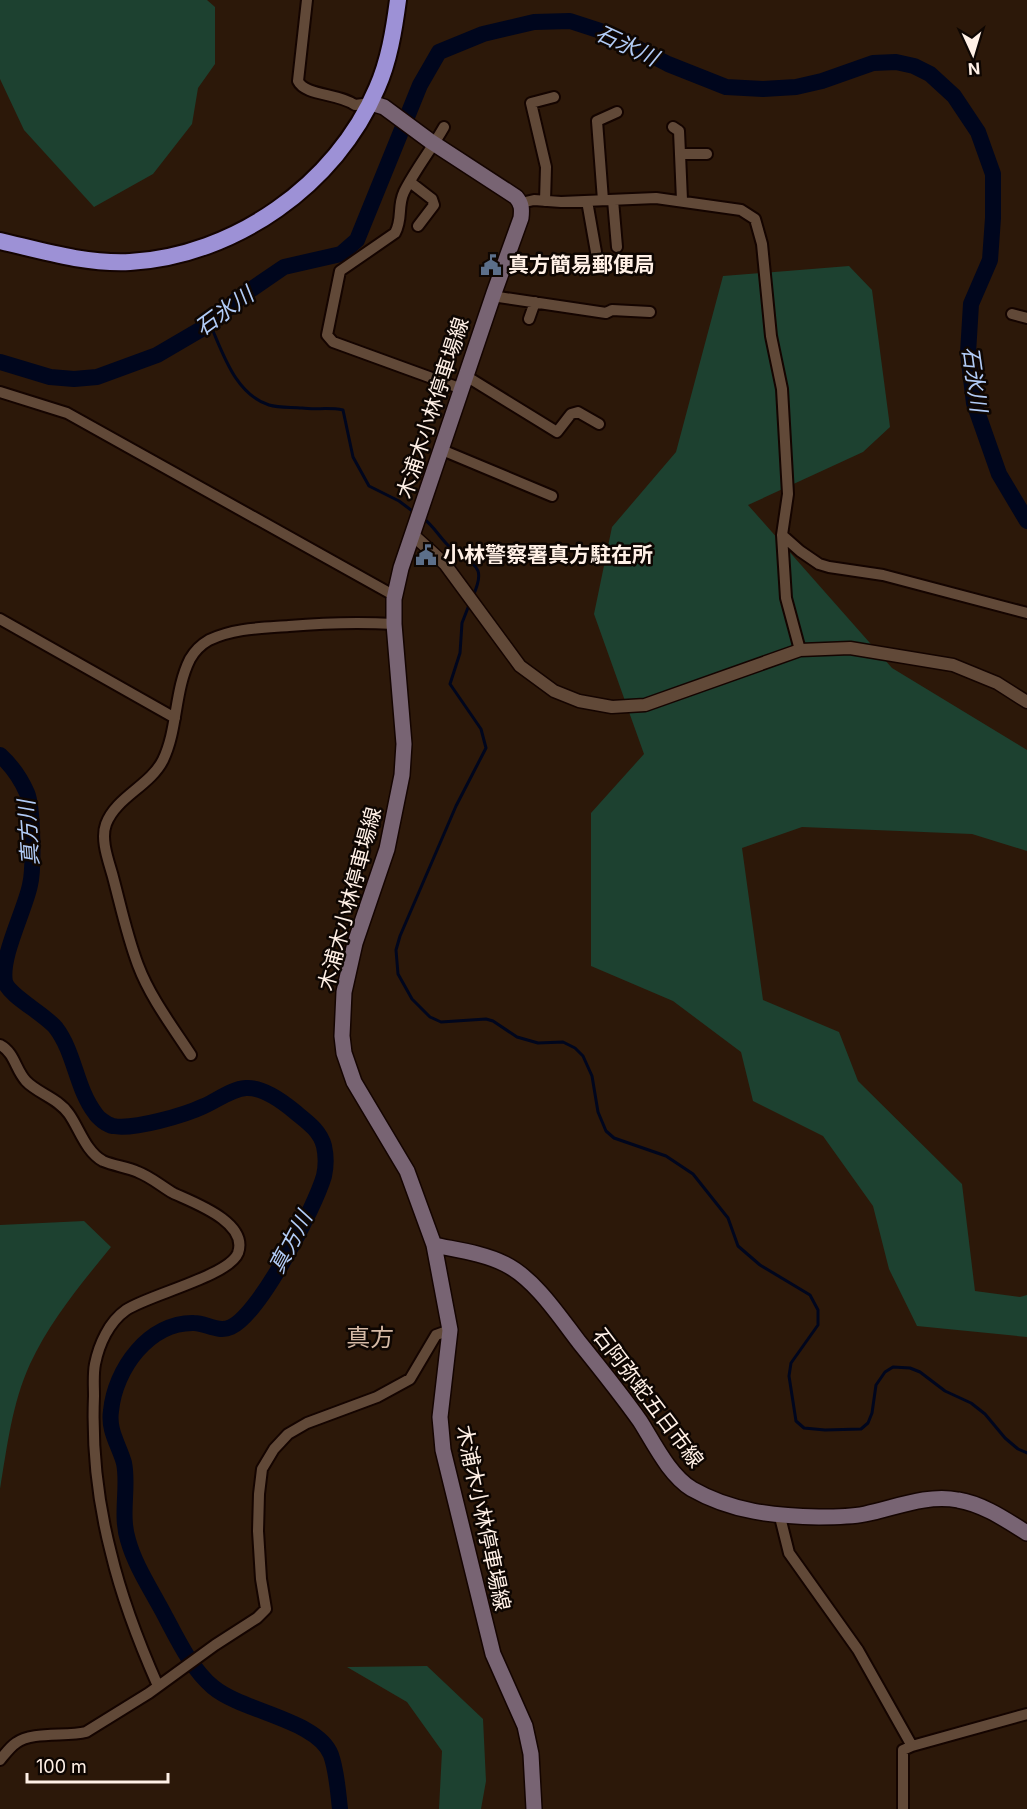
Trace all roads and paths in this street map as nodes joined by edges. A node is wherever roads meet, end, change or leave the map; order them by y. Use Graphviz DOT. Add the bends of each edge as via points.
graph roads {
  1 [pos="308,0"];
  2 [pos="398,0"];
  3 [pos="554,97"];
  4 [pos="378,105"];
  5 [pos="617,112"];
  6 [pos="673,127"];
  7 [pos="444,128"];
  8 [pos="433,142"];
  9 [pos="680,154"];
  10 [pos="707,154"];
  11 [pos="410,183"];
  12 [pos="608,200"];
  13 [pos="682,200"];
  14 [pos="545,201"];
  15 [pos="587,201"];
  16 [pos="521,202"];
  17 [pos="418,226"];
  18 [pos="0,241"];
  19 [pos="617,247"];
  20 [pos="596,252"];
  21 [pos="492,296"];
  22 [pos="535,302"];
  23 [pos="650,312"];
  24 [pos="1012,314"];
  25 [pos="1027,318"];
  26 [pos="529,319"];
  27 [pos="464,382"];
  28 [pos="0,392"];
  29 [pos="599,424"];
  30 [pos="442,450"];
  31 [pos="552,496"];
  32 [pos="413,535"];
  33 [pos="782,535"];
  34 [pos="395,596"];
  35 [pos="1027,613"];
  36 [pos="0,619"];
  37 [pos="394,624"];
  38 [pos="800,650"];
  39 [pos="1027,702"];
  40 [pos="175,718"];
  41 [pos="0,1045"];
  42 [pos="191,1055"];
  43 [pos="434,1245"];
  44 [pos="450,1330"];
  45 [pos="780,1516"];
  46 [pos="1027,1533"];
  47 [pos="161,1683"];
  48 [pos="1027,1714"];
  49 [pos="912,1746"];
  50 [pos="0,1760"];
  51 [pos="534,1809"];
  52 [pos="903,1809"];
  1 -- 4 [label="street" via="298,81 309,90 347,99 358,106"];
  2 -- 4 [label="highway"];
  3 -- 14 [label="street" via="531,103 546,167"];
  4 -- 8 [label="main road"];
  4 -- 18 [label="highway" via="299,194 228,239 164,258 129,262 75,259"];
  5 -- 12 [label="street" via="597,121"];
  6 -- 9 [label="street" via="679,131"];
  7 -- 8 [label="street"];
  8 -- 11 [label="street"];
  8 -- 16 [label="main road"];
  9 -- 10 [label="street"];
  9 -- 13 [label="street"];
  11 -- 17 [label="street" via="432,199 434,205"];
  11 -- 27 [label="street" via="399,204 400,225 395,233 340,271 327,334 333,342"];
  12 -- 13 [label="street"];
  12 -- 15 [label="street"];
  12 -- 19 [label="street"];
  13 -- 33 [label="street" via="741,210 755,219 782,389 788,494"];
  14 -- 15 [label="street"];
  14 -- 16 [label="street"];
  15 -- 20 [label="street"];
  16 -- 21 [label="main road, 木浦木小林停車場線" via="521,218"];
  21 -- 22 [label="street"];
  21 -- 27 [label="main road, 木浦木小林停車場線"];
  22 -- 23 [label="street" via="606,313"];
  22 -- 26 [label="street"];
  24 -- 25 [label="street"];
  27 -- 29 [label="street" via="556,432 571,414 578,412"];
  27 -- 30 [label="main road, 木浦木小林停車場線"];
  28 -- 34 [label="street" via="67,412"];
  30 -- 31 [label="street"];
  30 -- 32 [label="main road, 木浦木小林停車場線"];
  32 -- 34 [label="main road, 木浦木小林停車場線"];
  32 -- 38 [label="street" via="445,564 520,666 554,690 579,701 612,707 645,705"];
  33 -- 35 [label="street" via="828,567 883,576"];
  33 -- 38 [label="street" via="786,598"];
  34 -- 37 [label="main road, 木浦木小林停車場線"];
  36 -- 40 [label="street"];
  37 -- 40 [label="street" via="251,628 207,641 191,658 182,680"];
  37 -- 43 [label="main road, 木浦木小林停車場線" via="404,744 402,775 387,849 355,943 344,992 342,1036 354,1082 407,1171"];
  38 -- 39 [label="street" via="850,648 952,666 997,683"];
  40 -- 42 [label="street" via="169,744 154,774 113,812 104,830 126,933 139,967"];
  41 -- 47 [label="street" via="13,1056 26,1081 68,1112 100,1160 147,1176 215,1212 236,1236 238,1252 234,1259 206,1276 124,1311 103,1336 94,1365 98,1482 110,1552 140,1646"];
  43 -- 44 [label="main road, 木浦木小林停車場線"];
  43 -- 45 [label="main road, 石阿弥蛇五日市線" via="505,1264 536,1287 690,1488 746,1510"];
  44 -- 47 [label="street" via="436,1335 410,1379 377,1397 307,1423 288,1434 274,1449 262,1469 259,1494 258,1531 266,1609"];
  44 -- 51 [label="main road, 木浦木小林停車場線" via="440,1417 443,1450 494,1654 525,1726"];
  45 -- 46 [label="main road, 石阿弥蛇五日市線" via="862,1515 913,1501 959,1500 1003,1518"];
  45 -- 49 [label="street" via="789,1553 858,1650"];
  47 -- 50 [label="street" via="86,1732 27,1737 16,1742"];
  48 -- 49 [label="street"];
  49 -- 52 [label="street" via="903,1750"];
}
